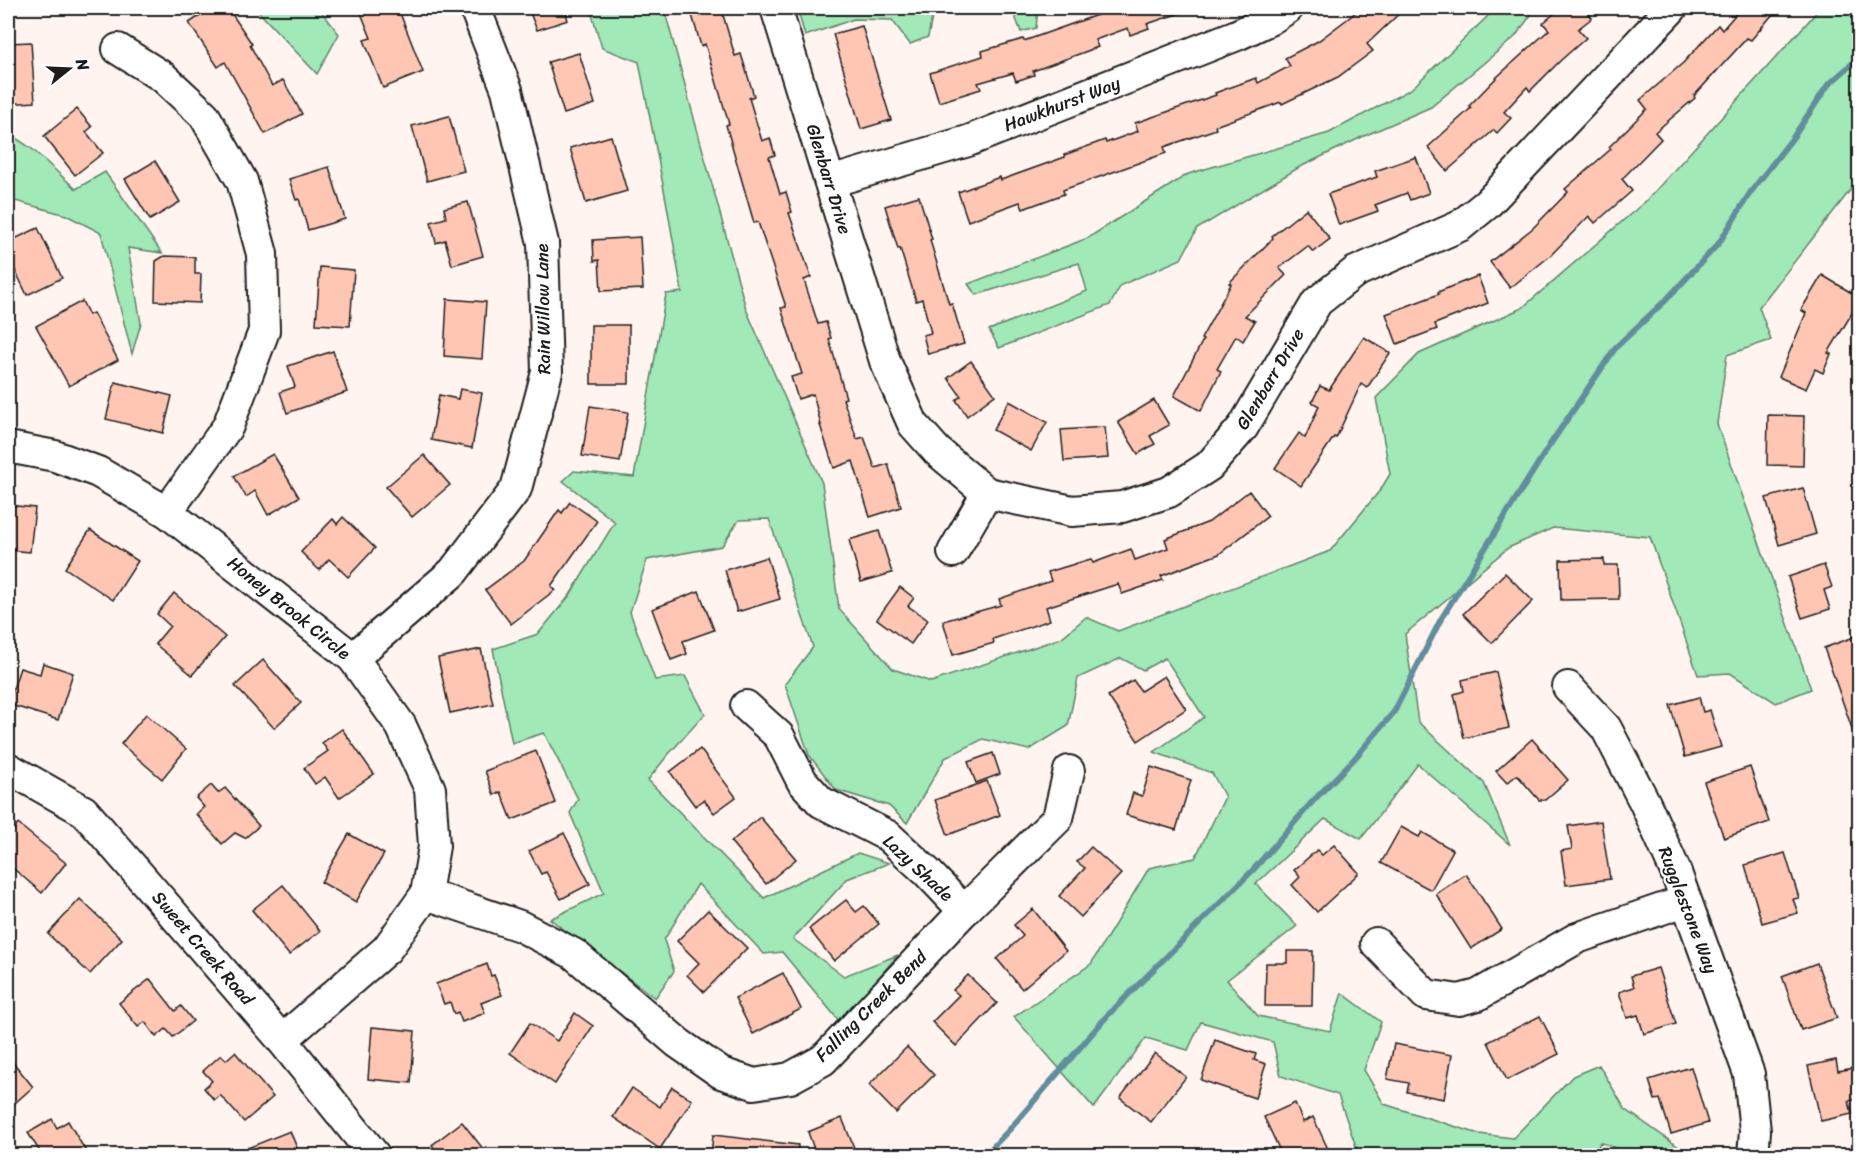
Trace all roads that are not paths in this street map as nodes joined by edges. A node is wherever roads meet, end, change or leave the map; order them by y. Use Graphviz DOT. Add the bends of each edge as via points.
graph roads {
  1 [pos="475,8"];
  2 [pos="776,8"];
  3 [pos="1288,8"];
  4 [pos="1672,8"];
  5 [pos="118,49"];
  6 [pos="830,182"];
  7 [pos="8,447"];
  8 [pos="987,493"];
  9 [pos="167,512"];
  10 [pos="953,552"];
  11 [pos="353,658"];
  12 [pos="1568,687"];
  13 [pos="746,706"];
  14 [pos="8,768"];
  15 [pos="1069,771"];
  16 [pos="426,894"];
  17 [pos="1685,901"];
  18 [pos="964,911"];
  19 [pos="1376,943"];
  20 [pos="282,1040"];
  21 [pos="375,1155"];
  22 [pos="1753,1155"];
  1 -- 11 [label="street, Rain Willow Lane" via="507,90 543,243 547,372 516,489 453,572"];
  2 -- 6 [label="street, Glenbarr Drive"];
  3 -- 6 [label="street, Hawkhurst Way" via="1237,35 968,141"];
  4 -- 8 [label="street, Glenbarr Drive" via="1487,204 1460,226 1355,272 1317,302 1243,427 1209,466 1169,492 1122,507 1072,510"];
  5 -- 9 [label="street" via="163,77 204,115 243,181 262,254 264,331 228,426"];
  6 -- 8 [label="street, Glenbarr Drive" via="885,361 913,424 937,451"];
  7 -- 9 [label="street, Honey Brook Circle" via="55,456 98,472"];
  8 -- 10 [label="street"];
  9 -- 11 [label="street, Honey Brook Circle"];
  11 -- 16 [label="street, Honey Brook Circle" via="401,726 430,789 434,846"];
  12 -- 17 [label="street, Rugglestone Way" via="1606,728 1645,803"];
  13 -- 18 [label="street, Lazy Shade" via="779,736 802,782 821,802 888,836"];
  14 -- 20 [label="street, Sweet Creek Road" via="84,811"];
  15 -- 18 [label="street, Falling Creek Bend" via="1058,818"];
  16 -- 18 [label="street, Falling Creek Bend" via="520,926 574,954 678,1043 721,1073 754,1084 790,1078 823,1060"];
  16 -- 20 [label="street, Honey Brook Circle" via="387,949"];
  17 -- 19 [label="street" via="1577,938 1478,995 1459,1000 1426,995"];
  17 -- 22 [label="street, Rugglestone Way" via="1749,1074 1755,1131"];
  20 -- 21 [label="street, Sweet Creek Road"];
}
